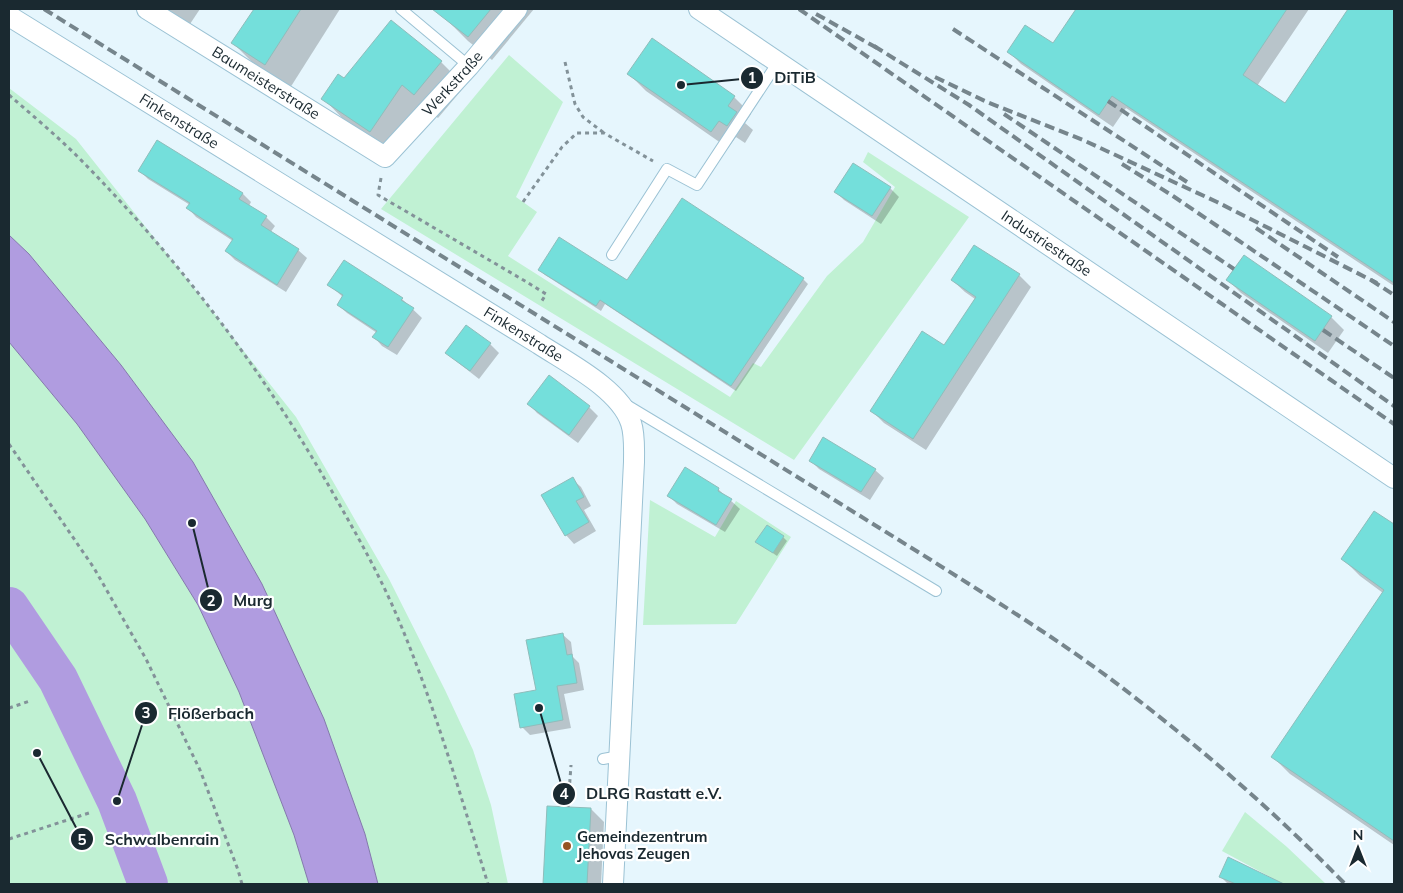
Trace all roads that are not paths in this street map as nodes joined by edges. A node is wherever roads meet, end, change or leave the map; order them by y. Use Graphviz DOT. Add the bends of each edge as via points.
graph roads {
  1 [pos="147,9"];
  2 [pos="400,9"];
  3 [pos="517,9"];
  4 [pos="699,9"];
  5 [pos="9,16"];
  6 [pos="778,62"];
  7 [pos="469,66"];
  8 [pos="385,157"];
  9 [pos="612,255"];
  10 [pos="617,399"];
  11 [pos="1394,478"];
  12 [pos="936,591"];
  13 [pos="613,884"];
  1 -- 8 [label="street, Baumeisterstraße"];
  2 -- 7 [label="lane"];
  3 -- 7 [label="street, Werkstraße"];
  4 -- 6 [label="street, Industriestraße"];
  5 -- 10 [label="street, Finkenstraße" via="539,344"];
  6 -- 9 [label="lane" via="697,185 667,169"];
  6 -- 11 [label="street, Industriestraße"];
  7 -- 8 [label="street, Werkstraße"];
  10 -- 12 [label="lane"];
  10 -- 13 [label="street, Finkenstraße" via="627,412 634,442 611,758"];
}
